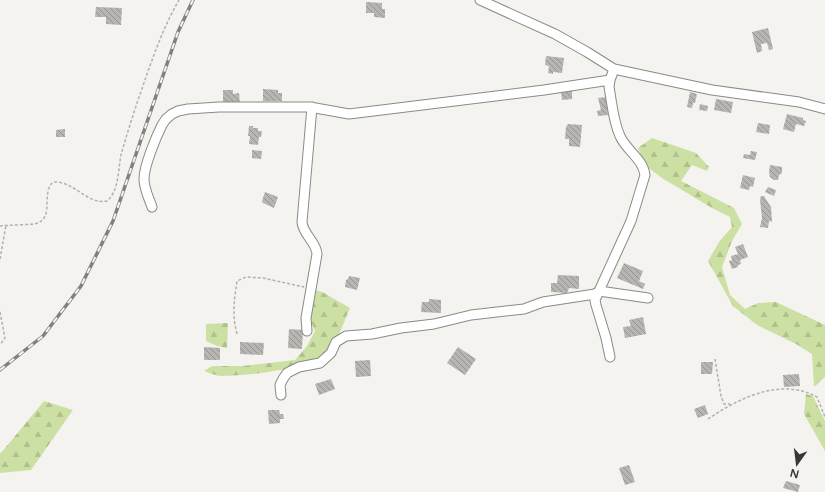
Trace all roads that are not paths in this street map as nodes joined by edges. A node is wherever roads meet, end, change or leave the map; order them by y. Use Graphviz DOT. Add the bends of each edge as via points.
graph roads {
  1 [pos="480,0"];
  2 [pos="614,69"];
  3 [pos="610,80"];
  4 [pos="312,107"];
  5 [pos="825,109"];
  6 [pos="152,207"];
  7 [pos="599,291"];
  8 [pos="648,298"];
  9 [pos="308,331"];
  10 [pos="610,357"];
  11 [pos="281,395"];
  1 -- 2 [label="street" via="556,34"];
  2 -- 3 [label="street"];
  2 -- 5 [label="street" via="712,90 799,102"];
  3 -- 4 [label="street" via="349,114"];
  3 -- 7 [label="street" via="609,87 618,131 624,144 642,164 645,175 631,221"];
  4 -- 6 [label="street" via="219,107 183,110 172,114 158,133 145,170 145,188"];
  4 -- 9 [label="street" via="302,222 305,233 317,248 306,318"];
  7 -- 8 [label="street"];
  7 -- 10 [label="street" via="595,300"];
  7 -- 11 [label="street" via="595,294 543,302 524,309 470,315 434,324 346,336 336,342 331,353 320,363 299,367 287,373 280,385"];
}
